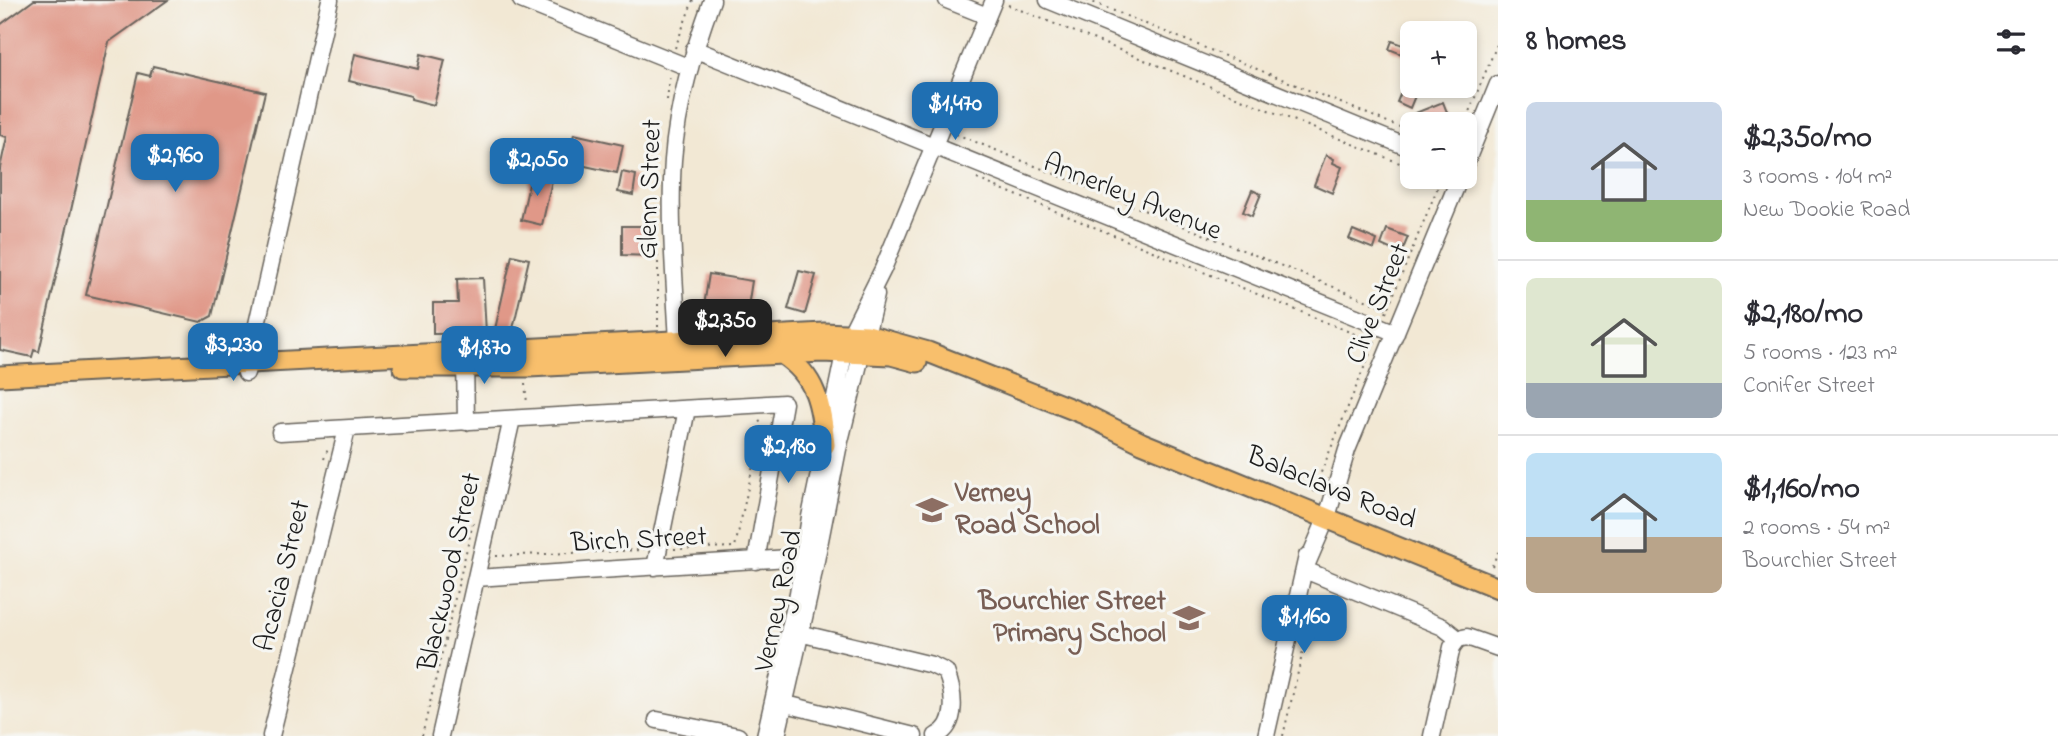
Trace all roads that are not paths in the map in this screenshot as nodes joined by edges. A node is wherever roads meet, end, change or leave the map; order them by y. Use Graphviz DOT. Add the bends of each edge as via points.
graph roads {
  1 [pos="330,0"];
  2 [pos="521,0"];
  3 [pos="712,0"];
  4 [pos="947,0"];
  5 [pos="1048,0"];
  6 [pos="1000,2"];
  7 [pos="987,16"];
  8 [pos="694,49"];
  9 [pos="690,68"];
  10 [pos="1498,84"];
  11 [pos="1477,136"];
  12 [pos="1400,144"];
  13 [pos="934,146"];
  14 [pos="1455,189"];
  15 [pos="1395,333"];
  16 [pos="678,342"];
  17 [pos="856,344"];
  18 [pos="782,354"];
  19 [pos="465,360"];
  20 [pos="247,368"];
  21 [pos="0,376"];
  22 [pos="0,387"];
  23 [pos="688,409"];
  24 [pos="520,418"];
  25 [pos="466,422"];
  26 [pos="347,429"];
  27 [pos="280,432"];
  28 [pos="825,445"];
  29 [pos="1320,515"];
  30 [pos="804,558"];
  31 [pos="756,561"];
  32 [pos="655,567"];
  33 [pos="1305,568"];
  34 [pos="476,578"];
  35 [pos="1498,587"];
  36 [pos="795,632"];
  37 [pos="1458,639"];
  38 [pos="1498,648"];
  39 [pos="778,702"];
  40 [pos="657,720"];
  41 [pos="271,736"];
  42 [pos="440,736"];
  43 [pos="738,736"];
  44 [pos="765,736"];
  45 [pos="776,736"];
  46 [pos="914,736"];
  47 [pos="936,736"];
  48 [pos="1266,736"];
  49 [pos="1432,736"];
  1 -- 20 [label="street"];
  2 -- 9 [label="street"];
  3 -- 8 [label="street, Glenn Street"];
  4 -- 7 [label="street"];
  5 -- 12 [label="street"];
  6 -- 7 [label="street"];
  7 -- 13 [label="street"];
  8 -- 9 [label="street, Glenn Street"];
  8 -- 13 [label="street, Annerley Avenue"];
  9 -- 16 [label="street, Glenn Street" via="673,159"];
  10 -- 11 [label="street"];
  13 -- 15 [label="street, Annerley Avenue"];
  13 -- 17 [label="street"];
  14 -- 15 [label="street, Clive Street"];
  15 -- 29 [label="street, Clive Street"];
  16 -- 17 [label="main road" via="824,333"];
  16 -- 19 [label="main road"];
  17 -- 18 [label="main road"];
  17 -- 28 [label="street, Verney Road"];
  17 -- 29 [label="main road, Balaclava Road" via="906,358 1084,428 1142,443"];
  17 -- 36 [label="street, Verney Road" via="838,450"];
  18 -- 19 [label="main road" via="621,363"];
  18 -- 28 [label="main road" via="811,382"];
  19 -- 20 [label="main road"];
  19 -- 25 [label="street"];
  20 -- 21 [label="main road"];
  20 -- 22 [label="main road"];
  23 -- 24 [label="street"];
  23 -- 31 [label="street" via="784,403"];
  23 -- 32 [label="street"];
  24 -- 25 [label="street"];
  24 -- 34 [label="street, Blackwood Street"];
  25 -- 26 [label="street"];
  26 -- 27 [label="street"];
  26 -- 41 [label="street, Acacia Street"];
  28 -- 30 [label="street, Verney Road"];
  29 -- 33 [label="street, Clive Street"];
  29 -- 35 [label="main road, Balaclava Road"];
  30 -- 31 [label="street, Birch Street"];
  30 -- 36 [label="street, Verney Road"];
  31 -- 32 [label="street, Birch Street"];
  32 -- 34 [label="street, Birch Street"];
  33 -- 37 [label="street" via="1443,627"];
  33 -- 48 [label="street, Clive Street"];
  34 -- 42 [label="street, Blackwood Street"];
  36 -- 39 [label="street, Verney Road"];
  36 -- 47 [label="street" via="946,672 951,685 950,722"];
  37 -- 38 [label="street" via="1467,637"];
  37 -- 49 [label="street"];
  39 -- 44 [label="street, Verney Road"];
  39 -- 45 [label="street, Verney Road"];
  39 -- 46 [label="street"];
  40 -- 43 [label="street"];
}
